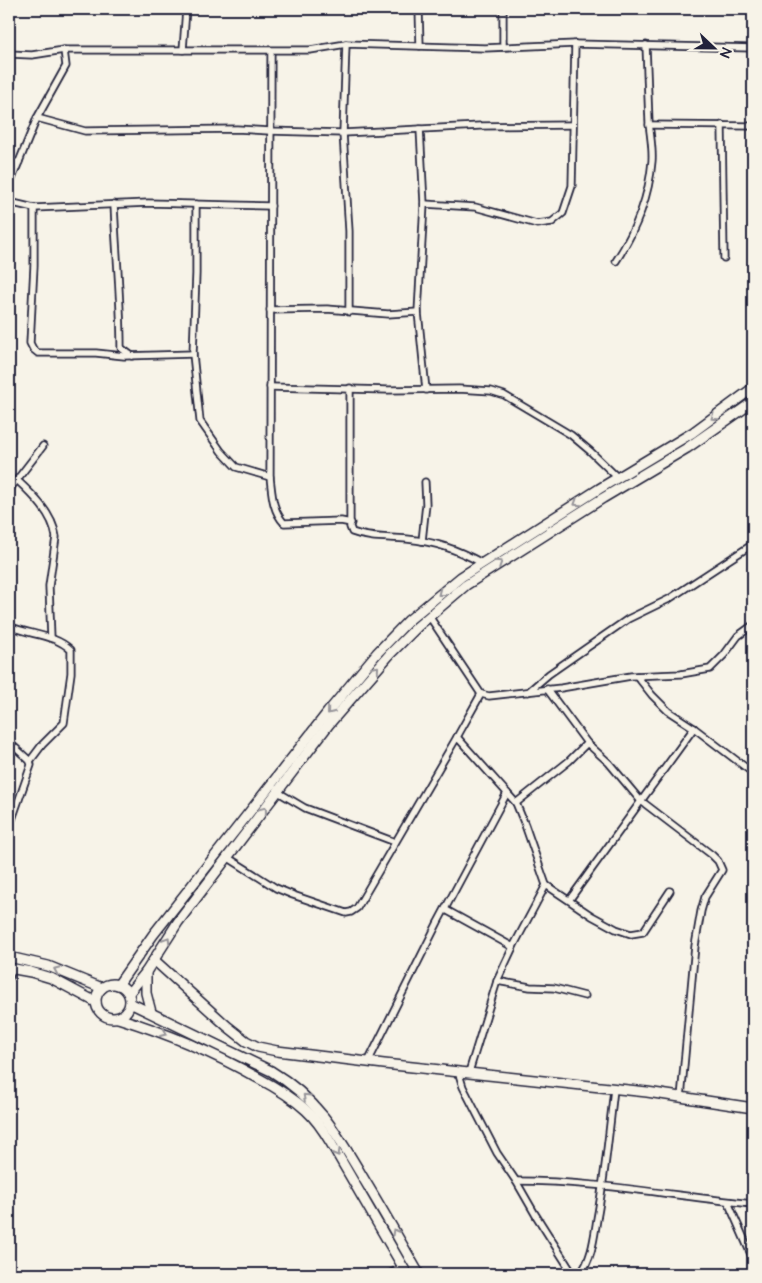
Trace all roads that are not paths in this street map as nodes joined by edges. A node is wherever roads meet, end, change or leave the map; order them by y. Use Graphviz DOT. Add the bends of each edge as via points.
graph roads {
  1 [pos="186,9"];
  2 [pos="419,9"];
  3 [pos="503,9"];
  4 [pos="346,44"];
  5 [pos="575,44"];
  6 [pos="646,45"];
  7 [pos="420,46"];
  8 [pos="503,47"];
  9 [pos="753,48"];
  10 [pos="64,50"];
  11 [pos="183,50"];
  12 [pos="271,51"];
  13 [pos="9,54"];
  14 [pos="37,118"];
  15 [pos="572,125"];
  16 [pos="649,125"];
  17 [pos="722,125"];
  18 [pos="753,126"];
  19 [pos="420,129"];
  20 [pos="270,131"];
  21 [pos="343,133"];
  22 [pos="19,162"];
  23 [pos="9,163"];
  24 [pos="9,186"];
  25 [pos="9,202"];
  26 [pos="114,204"];
  27 [pos="196,204"];
  28 [pos="424,204"];
  29 [pos="271,206"];
  30 [pos="34,208"];
  31 [pos="724,258"];
  32 [pos="616,261"];
  33 [pos="270,310"];
  34 [pos="349,312"];
  35 [pos="418,312"];
  36 [pos="194,354"];
  37 [pos="132,356"];
  38 [pos="270,387"];
  39 [pos="350,388"];
  40 [pos="753,388"];
  41 [pos="426,390"];
  42 [pos="753,402"];
  43 [pos="43,446"];
  44 [pos="270,477"];
  45 [pos="617,477"];
  46 [pos="17,480"];
  47 [pos="425,482"];
  48 [pos="9,490"];
  49 [pos="351,523"];
  50 [pos="422,541"];
  51 [pos="753,544"];
  52 [pos="482,564"];
  53 [pos="429,616"];
  54 [pos="753,625"];
  55 [pos="9,626"];
  56 [pos="51,638"];
  57 [pos="637,676"];
  58 [pos="547,689"];
  59 [pos="528,692"];
  60 [pos="481,694"];
  61 [pos="694,728"];
  62 [pos="457,737"];
  63 [pos="9,742"];
  64 [pos="587,743"];
  65 [pos="30,761"];
  66 [pos="753,773"];
  67 [pos="278,792"];
  68 [pos="507,793"];
  69 [pos="640,800"];
  70 [pos="516,803"];
  71 [pos="9,828"];
  72 [pos="395,842"];
  73 [pos="227,857"];
  74 [pos="546,885"];
  75 [pos="670,891"];
  76 [pos="570,900"];
  77 [pos="446,910"];
  78 [pos="513,947"];
  79 [pos="9,956"];
  80 [pos="154,960"];
  81 [pos="11,969"];
  82 [pos="146,972"];
  83 [pos="9,978"];
  84 [pos="497,981"];
  85 [pos="118,985"];
  86 [pos="102,988"];
  87 [pos="128,993"];
  88 [pos="585,996"];
  89 [pos="96,1002"];
  90 [pos="130,1003"];
  91 [pos="151,1012"];
  92 [pos="118,1018"];
  93 [pos="368,1062"];
  94 [pos="458,1071"];
  95 [pos="469,1072"];
  96 [pos="614,1089"];
  97 [pos="681,1098"];
  98 [pos="753,1108"];
  99 [pos="516,1181"];
  100 [pos="603,1186"];
  101 [pos="728,1202"];
  102 [pos="753,1204"];
  103 [pos="753,1259"];
  104 [pos="405,1271"];
  105 [pos="389,1274"];
  106 [pos="419,1274"];
  107 [pos="573,1274"];
  108 [pos="580,1274"];
  1 -- 11 [label="street"];
  2 -- 7 [label="street"];
  3 -- 8 [label="street"];
  4 -- 7 [label="street"];
  4 -- 12 [label="street" via="310,50"];
  4 -- 21 [label="street"];
  5 -- 6 [label="street"];
  5 -- 8 [label="street"];
  5 -- 15 [label="street"];
  6 -- 9 [label="street"];
  6 -- 16 [label="street"];
  7 -- 8 [label="street"];
  10 -- 11 [label="street"];
  10 -- 13 [label="street" via="32,55"];
  10 -- 14 [label="street" via="66,66"];
  11 -- 12 [label="street"];
  12 -- 20 [label="street"];
  14 -- 20 [label="street" via="85,131"];
  14 -- 22 [label="street"];
  15 -- 19 [label="street"];
  15 -- 28 [label="street" via="572,186 563,213 552,222 537,224 475,207"];
  16 -- 17 [label="street"];
  16 -- 32 [label="street" via="652,159 646,197 639,220"];
  17 -- 18 [label="street"];
  17 -- 31 [label="street"];
  19 -- 21 [label="street"];
  19 -- 28 [label="street"];
  20 -- 21 [label="street"];
  20 -- 29 [label="street"];
  21 -- 34 [label="street" via="349,231"];
  22 -- 23 [label="street"];
  22 -- 24 [label="street"];
  25 -- 30 [label="street"];
  26 -- 27 [label="street"];
  26 -- 30 [label="street"];
  26 -- 37 [label="street" via="121,348"];
  27 -- 29 [label="street"];
  27 -- 36 [label="street"];
  28 -- 35 [label="street"];
  29 -- 33 [label="street"];
  30 -- 37 [label="street" via="30,343 33,349 38,353"];
  33 -- 34 [label="street"];
  33 -- 38 [label="street"];
  34 -- 35 [label="street"];
  35 -- 41 [label="street"];
  36 -- 37 [label="street"];
  36 -- 44 [label="street" via="200,421 236,468"];
  38 -- 39 [label="street"];
  38 -- 44 [label="street"];
  39 -- 41 [label="street"];
  39 -- 49 [label="street"];
  40 -- 45 [label="main road, one-way" via="692,433"];
  41 -- 45 [label="street" via="491,391 504,395 571,435"];
  53 -- 42 [label="main road, one-way" via="466,585 687,448"];
  43 -- 46 [label="street"];
  44 -- 49 [label="street" via="275,510 284,523"];
  45 -- 52 [label="main road, one-way"];
  46 -- 48 [label="street"];
  46 -- 56 [label="street" via="35,497 55,530 49,586"];
  47 -- 50 [label="street"];
  49 -- 50 [label="street" via="352,532 361,536"];
  50 -- 52 [label="street" via="447,546"];
  51 -- 59 [label="street" via="669,599 628,618"];
  52 -- 85 [label="main road, one-way" via="461,576 422,608 377,653 153,935"];
  53 -- 60 [label="street"];
  67 -- 53 [label="main road, one-way" via="329,724 390,654"];
  54 -- 57 [label="street" via="738,636 710,669"];
  55 -- 56 [label="street"];
  56 -- 65 [label="street" via="71,650 66,715 64,723"];
  57 -- 58 [label="street"];
  57 -- 61 [label="street" via="668,711"];
  58 -- 59 [label="street"];
  58 -- 64 [label="street"];
  59 -- 60 [label="street"];
  60 -- 62 [label="street"];
  61 -- 66 [label="street"];
  61 -- 69 [label="street"];
  62 -- 68 [label="street"];
  62 -- 72 [label="street"];
  63 -- 65 [label="street"];
  64 -- 69 [label="street" via="610,763"];
  64 -- 70 [label="street"];
  65 -- 71 [label="street"];
  67 -- 72 [label="street" via="305,808"];
  73 -- 67 [label="main road, one-way"];
  68 -- 70 [label="street"];
  68 -- 77 [label="street"];
  69 -- 76 [label="street"];
  69 -- 97 [label="street" via="712,855 722,868 705,897 701,911"];
  70 -- 74 [label="street"];
  72 -- 73 [label="street" via="358,908 352,912 276,888"];
  80 -- 73 [label="main road, one-way"];
  74 -- 76 [label="street"];
  74 -- 78 [label="street"];
  75 -- 76 [label="street" via="643,932 632,934 592,916"];
  77 -- 78 [label="street"];
  77 -- 93 [label="street"];
  78 -- 84 [label="street"];
  86 -- 79 [label="main road, one-way" via="48,966"];
  80 -- 82 [label="main road"];
  80 -- 93 [label="main road" via="227,1026 258,1047"];
  81 -- 83 [label="street"];
  81 -- 89 [label="main road" via="52,978"];
  82 -- 87 [label="main road"];
  82 -- 91 [label="main road"];
  84 -- 88 [label="street" via="554,988"];
  84 -- 95 [label="street"];
  85 -- 86 [label="main road"];
  85 -- 87 [label="main road"];
  86 -- 89 [label="main road"];
  87 -- 90 [label="main road"];
  89 -- 92 [label="main road" via="106,1017"];
  90 -- 91 [label="main road"];
  90 -- 92 [label="main road"];
  106 -- 91 [label="main road, one-way" via="340,1138 314,1105 290,1083 271,1072"];
  92 -- 104 [label="main road, one-way" via="159,1030 234,1064 286,1094 306,1110 331,1143"];
  93 -- 94 [label="main road"];
  94 -- 95 [label="main road"];
  94 -- 99 [label="street" via="497,1153"];
  95 -- 96 [label="main road"];
  96 -- 97 [label="main road"];
  96 -- 100 [label="street"];
  97 -- 98 [label="main road"];
  99 -- 100 [label="street"];
  99 -- 107 [label="street"];
  100 -- 101 [label="street"];
  100 -- 108 [label="street" via="590,1255"];
  101 -- 102 [label="street"];
  101 -- 103 [label="street"];
  104 -- 105 [label="street"];
}
